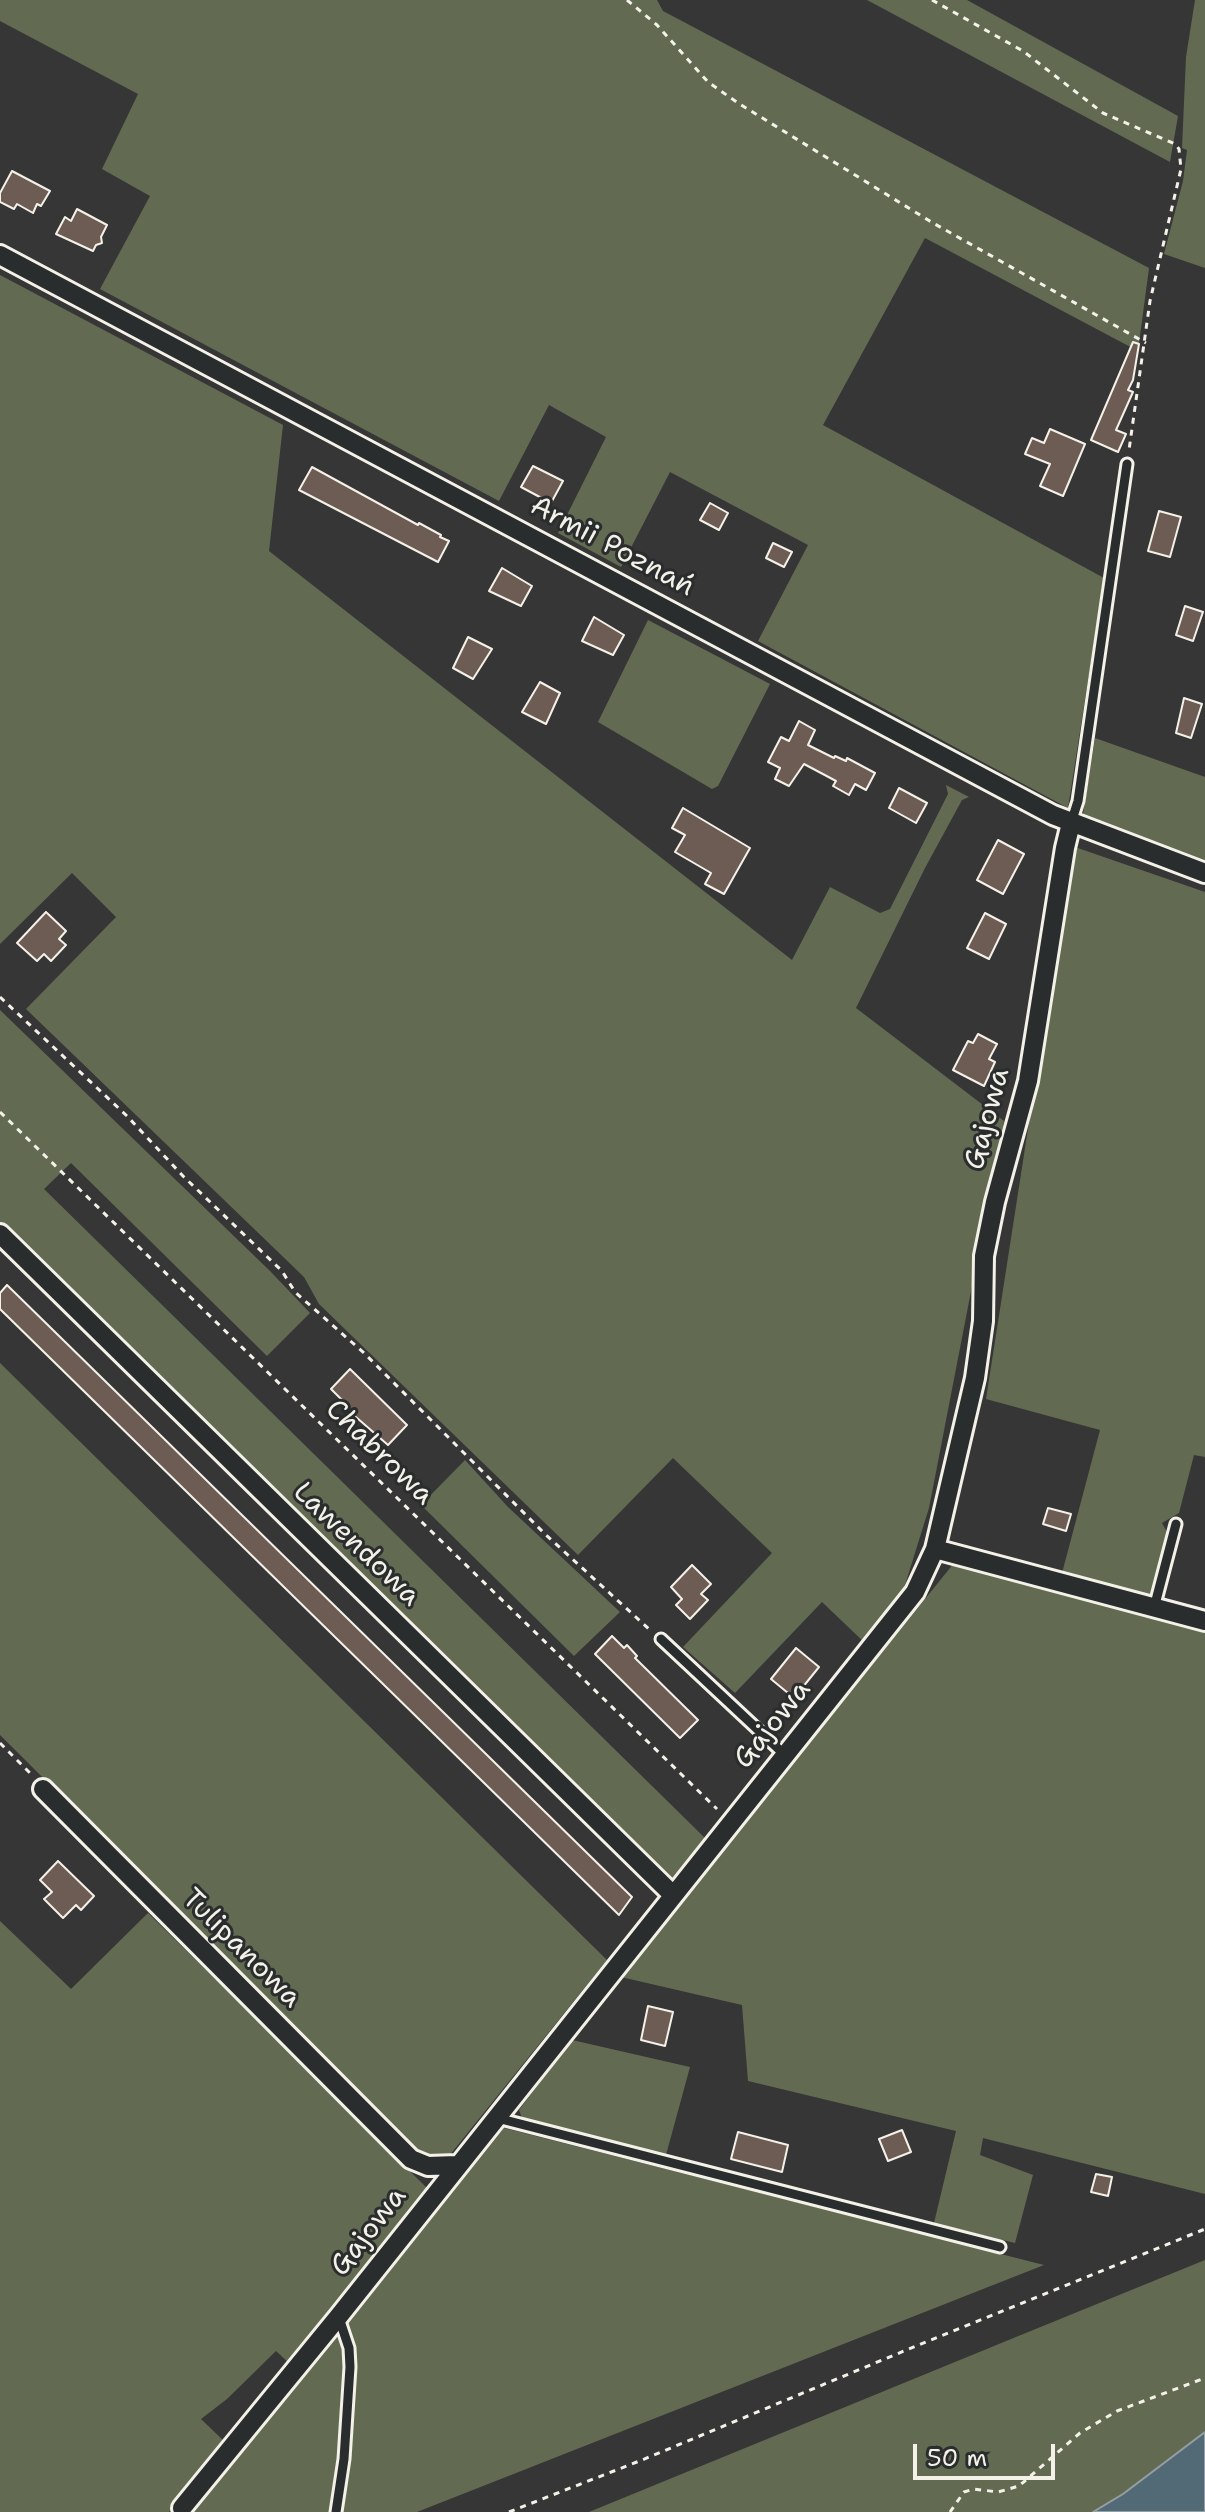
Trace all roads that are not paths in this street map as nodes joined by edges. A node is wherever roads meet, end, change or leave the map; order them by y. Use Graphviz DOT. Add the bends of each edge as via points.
graph roads {
  1 [pos="0,255"];
  2 [pos="1127,464"];
  3 [pos="1071,823"];
  4 [pos="1205,873"];
  5 [pos="0,1234"];
  6 [pos="1176,1524"];
  7 [pos="935,1549"];
  8 [pos="1154,1608"];
  9 [pos="1205,1621"];
  10 [pos="661,1639"];
  11 [pos="785,1755"];
  12 [pos="43,1789"];
  13 [pos="673,1895"];
  14 [pos="497,2118"];
  15 [pos="457,2165"];
  16 [pos="1000,2247"];
  17 [pos="339,2316"];
  18 [pos="182,2508"];
  19 [pos="336,2512"];
  1 -- 3 [label="street, Armii Poznań"];
  2 -- 3 [label="lane"];
  3 -- 4 [label="street, Armii Poznań"];
  3 -- 7 [label="street, Gajowa" via="1028,1081 984,1256 975,1378"];
  5 -- 13 [label="street, Lawendowa"];
  6 -- 8 [label="lane"];
  7 -- 8 [label="street"];
  7 -- 11 [label="street, Gajowa" via="915,1592"];
  8 -- 9 [label="street"];
  10 -- 11 [label="lane"];
  11 -- 13 [label="street, Gajowa"];
  12 -- 15 [label="street, Tulipanowa" via="411,2159 428,2166"];
  13 -- 14 [label="street, Gajowa"];
  14 -- 15 [label="street, Gajowa"];
  14 -- 16 [label="lane"];
  15 -- 17 [label="street, Gajowa"];
  17 -- 18 [label="street, Gajowa"];
  17 -- 19 [label="lane" via="350,2367"];
}
